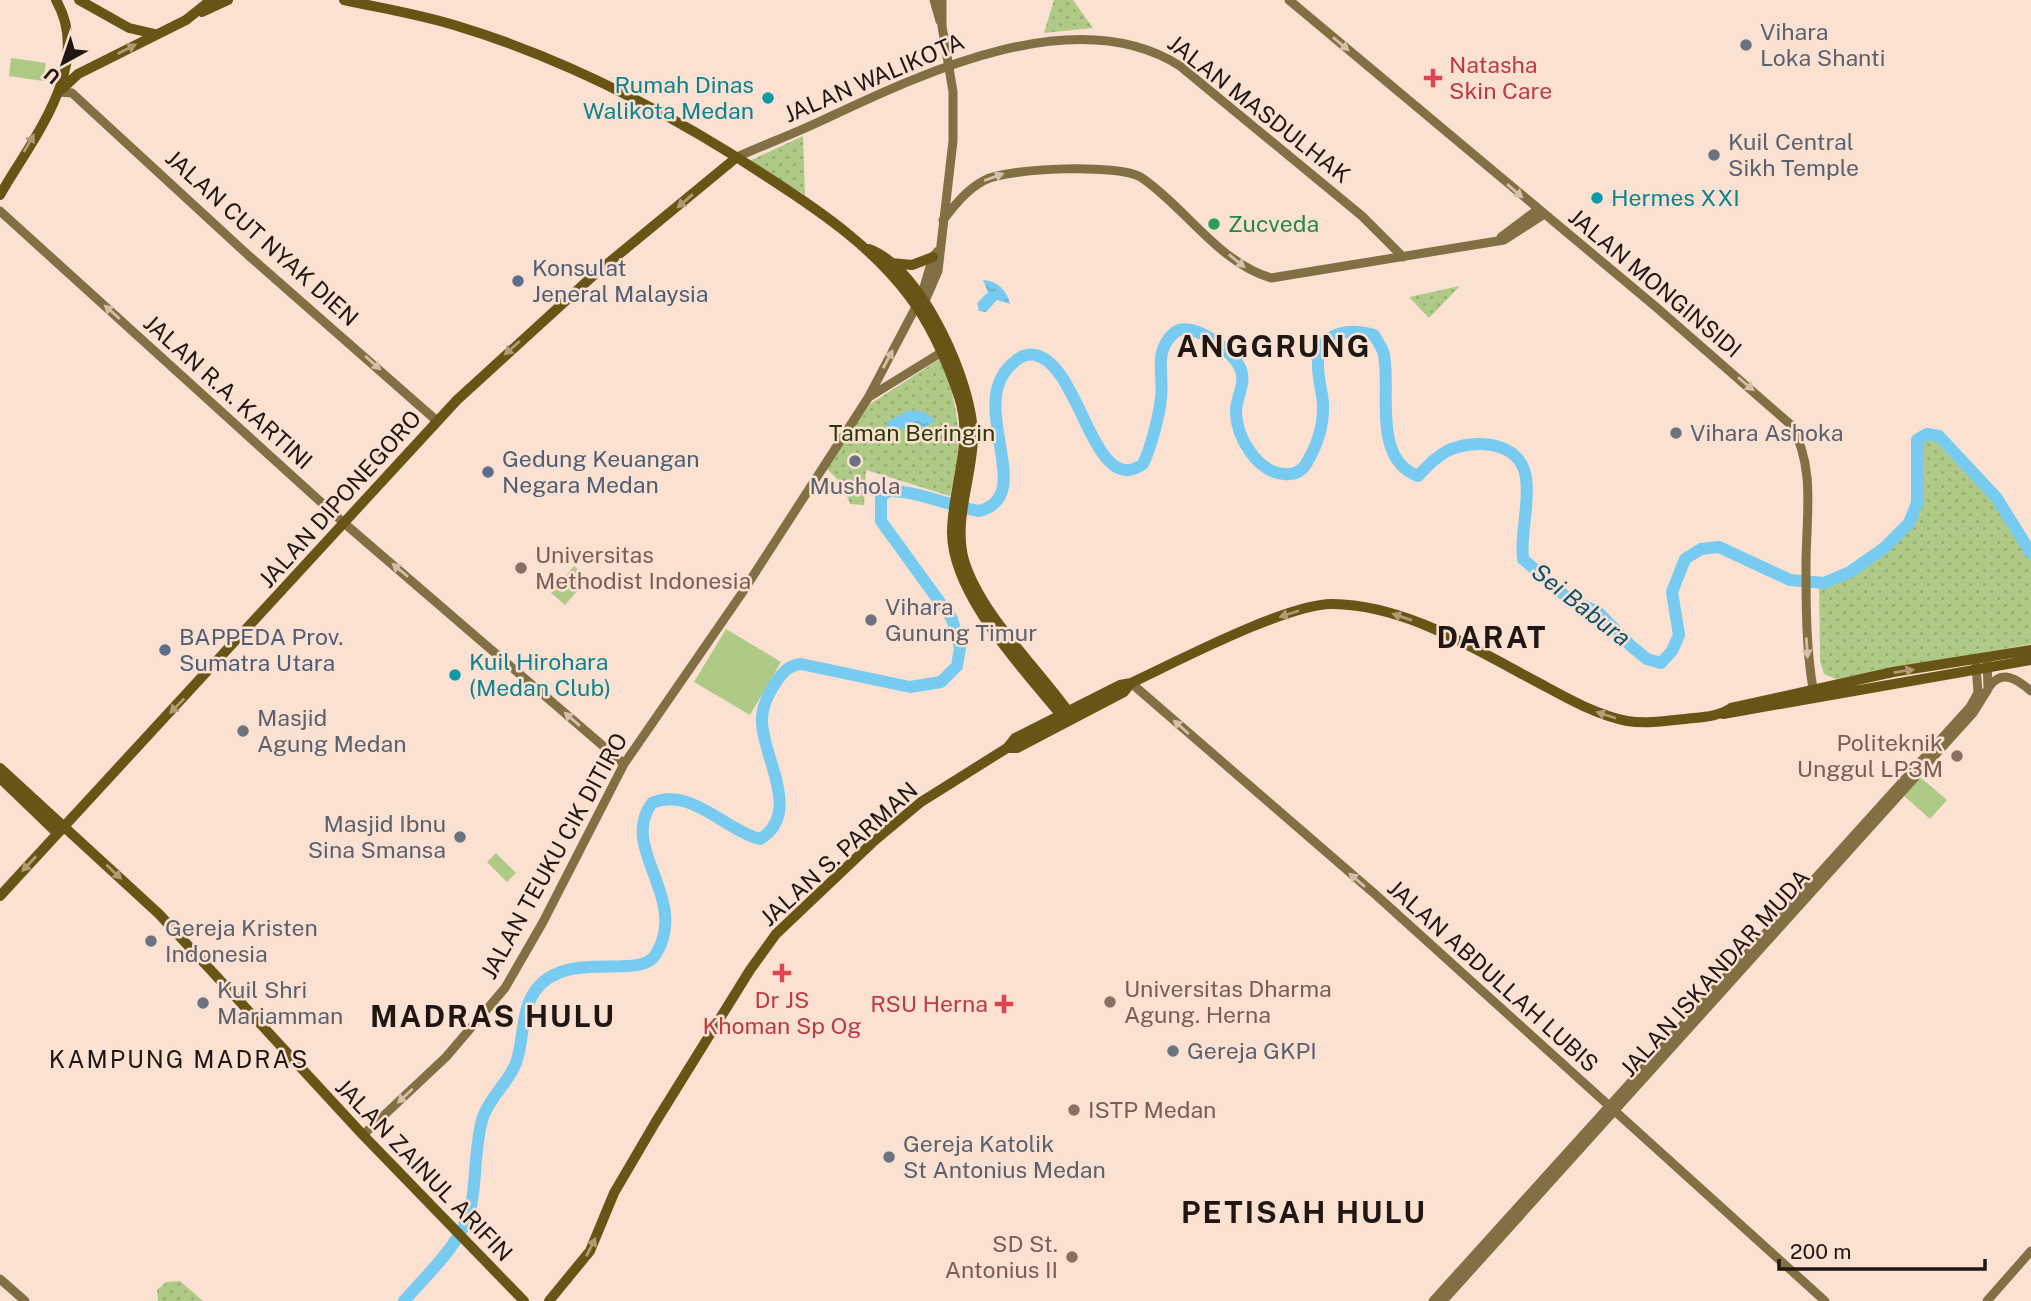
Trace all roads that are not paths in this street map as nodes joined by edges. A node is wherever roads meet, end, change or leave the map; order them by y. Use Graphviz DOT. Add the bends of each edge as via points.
graph roads {
  1 [pos="56,0"];
  2 [pos="81,0"];
  3 [pos="193,0"];
  4 [pos="211,0"];
  5 [pos="228,0"];
  6 [pos="344,0"];
  7 [pos="934,0"];
  8 [pos="942,0"];
  9 [pos="1289,0"];
  10 [pos="186,20"];
  11 [pos="66,23"];
  12 [pos="942,26"];
  13 [pos="155,34"];
  14 [pos="1028,41"];
  15 [pos="948,62"];
  16 [pos="59,92"];
  17 [pos="737,157"];
  18 [pos="0,195"];
  19 [pos="0,211"];
  20 [pos="1540,212"];
  21 [pos="943,220"];
  22 [pos="868,249"];
  23 [pos="935,254"];
  24 [pos="1403,257"];
  25 [pos="891,262"];
  26 [pos="921,304"];
  27 [pos="942,352"];
  28 [pos="868,398"];
  29 [pos="437,421"];
  30 [pos="964,481"];
  31 [pos="344,523"];
  32 [pos="957,523"];
  33 [pos="2031,650"];
  34 [pos="1989,660"];
  35 [pos="2031,660"];
  36 [pos="1976,663"];
  37 [pos="2000,666"];
  38 [pos="1131,683"];
  39 [pos="1813,689"];
  40 [pos="1988,690"];
  41 [pos="2031,691"];
  42 [pos="1054,693"];
  43 [pos="1081,704"];
  44 [pos="1728,714"];
  45 [pos="1067,716"];
  46 [pos="624,764"];
  47 [pos="0,768"];
  48 [pos="0,778"];
  49 [pos="61,829"];
  50 [pos="1863,832"];
  51 [pos="0,896"];
  52 [pos="1612,1109"];
  53 [pos="363,1135"];
  54 [pos="1521,1211"];
  55 [pos="2031,1251"];
  56 [pos="0,1279"];
  57 [pos="25,1301"];
  58 [pos="524,1301"];
  59 [pos="549,1301"];
  60 [pos="1433,1301"];
  61 [pos="1443,1301"];
  62 [pos="1825,1301"];
  63 [pos="1987,1301"];
  1 -- 11 [label="main road"];
  2 -- 11 [label="main road" via="69,11"];
  2 -- 13 [label="main road" via="129,28"];
  3 -- 10 [label="main road"];
  4 -- 10 [label="main road"];
  5 -- 10 [label="main road"];
  6 -- 17 [label="main road" via="453,24 551,59 661,113"];
  7 -- 12 [label="street"];
  8 -- 12 [label="street"];
  9 -- 20 [label="street, JALAN MONGINSIDI, one-way"];
  10 -- 13 [label="main road"];
  11 -- 16 [label="main road" via="66,61"];
  12 -- 15 [label="street, JALAN TEUKU CIK DITIRO"];
  16 -- 13 [label="main road, one-way" via="78,74"];
  14 -- 15 [label="street, JALAN WALIKOTA"];
  14 -- 24 [label="street, JALAN MASDULHAK" via="1076,34 1107,36 1167,56 1362,215"];
  15 -- 17 [label="street, JALAN WALIKOTA"];
  15 -- 21 [label="street, JALAN TEUKU CIK DITIRO" via="954,116"];
  18 -- 16 [label="main road, one-way"];
  16 -- 29 [label="street, JALAN CUT NYAK DIEN, one-way" via="72,93"];
  17 -- 22 [label="main road"];
  17 -- 29 [label="main road, JALAN DIPONEGORO, one-way" via="595,274"];
  31 -- 19 [label="street, JALAN R.A. KARTINI, one-way"];
  20 -- 24 [label="street" via="1493,242"];
  20 -- 39 [label="street, JALAN MONGINSIDI, one-way" via="1791,425 1805,466 1807,656"];
  21 -- 23 [label="street, JALAN TEUKU CIK DITIRO"];
  21 -- 24 [label="street, one-way" via="973,188 999,174 1032,170 1134,173 1244,267 1271,278"];
  22 -- 25 [label="main road"];
  22 -- 26 [label="main road"];
  23 -- 25 [label="main road" via="912,265"];
  23 -- 26 [label="street, JALAN TEUKU CIK DITIRO" via="938,271"];
  25 -- 26 [label="main road"];
  26 -- 27 [label="main road"];
  28 -- 26 [label="street, JALAN TEUKU CIK DITIRO, one-way"];
  26 -- 30 [label="main road" via="959,372 970,409 973,442"];
  27 -- 28 [label="street, JALAN TEUKU CIK DITIRO"];
  27 -- 30 [label="main road" via="963,416"];
  28 -- 46 [label="street, JALAN TEUKU CIK DITIRO"];
  29 -- 31 [label="main road, JALAN DIPONEGORO"];
  30 -- 32 [label="main road"];
  46 -- 31 [label="street, JALAN R.A. KARTINI, one-way"];
  31 -- 49 [label="main road, JALAN DIPONEGORO, one-way"];
  32 -- 42 [label="main road" via="975,583 1011,640"];
  32 -- 45 [label="main road" via="954,550 963,579 1007,649"];
  33 -- 34 [label="main road"];
  34 -- 36 [label="main road"];
  34 -- 37 [label="main road"];
  34 -- 40 [label="street"];
  35 -- 37 [label="main road"];
  39 -- 36 [label="main road, one-way"];
  36 -- 44 [label="main road"];
  36 -- 50 [label="street, JALAN ISKANDAR MUDA" via="1978,693 1970,707"];
  37 -- 41 [label="street"];
  38 -- 43 [label="main road"];
  44 -- 38 [label="main road, one-way" via="1646,722 1607,716 1419,623 1376,609 1336,604 1288,614"];
  38 -- 45 [label="main road" via="1124,692"];
  52 -- 38 [label="street, JALAN ABDULLAH LUBIS, one-way" via="1376,895"];
  39 -- 44 [label="main road" via="1741,705"];
  40 -- 41 [label="street" via="1994,680 2004,676"];
  40 -- 50 [label="street, JALAN ISKANDAR MUDA" via="1973,713"];
  42 -- 43 [label="main road"];
  42 -- 45 [label="main road"];
  43 -- 45 [label="main road"];
  59 -- 45 [label="main road, JALAN S. PARMAN, one-way" via="590,1251 627,1170 750,970 791,918 921,802 1012,741"];
  46 -- 53 [label="street, JALAN TEUKU CIK DITIRO, one-way" via="505,988 446,1057"];
  47 -- 49 [label="main road, JALAN ZAINUL ARIFIN"];
  48 -- 49 [label="main road, JALAN ZAINUL ARIFIN"];
  49 -- 51 [label="main road, JALAN DIPONEGORO, one-way"];
  49 -- 53 [label="main road, JALAN ZAINUL ARIFIN, one-way" via="176,931"];
  50 -- 52 [label="street, JALAN ISKANDAR MUDA"];
  52 -- 54 [label="street, JALAN ISKANDAR MUDA"];
  52 -- 62 [label="street, JALAN ABDULLAH LUBIS"];
  53 -- 58 [label="main road, JALAN ZAINUL ARIFIN"];
  54 -- 60 [label="street, JALAN ISKANDAR MUDA"];
  54 -- 61 [label="street, JALAN ISKANDAR MUDA"];
  55 -- 63 [label="street"];
  56 -- 57 [label="street"];
}
